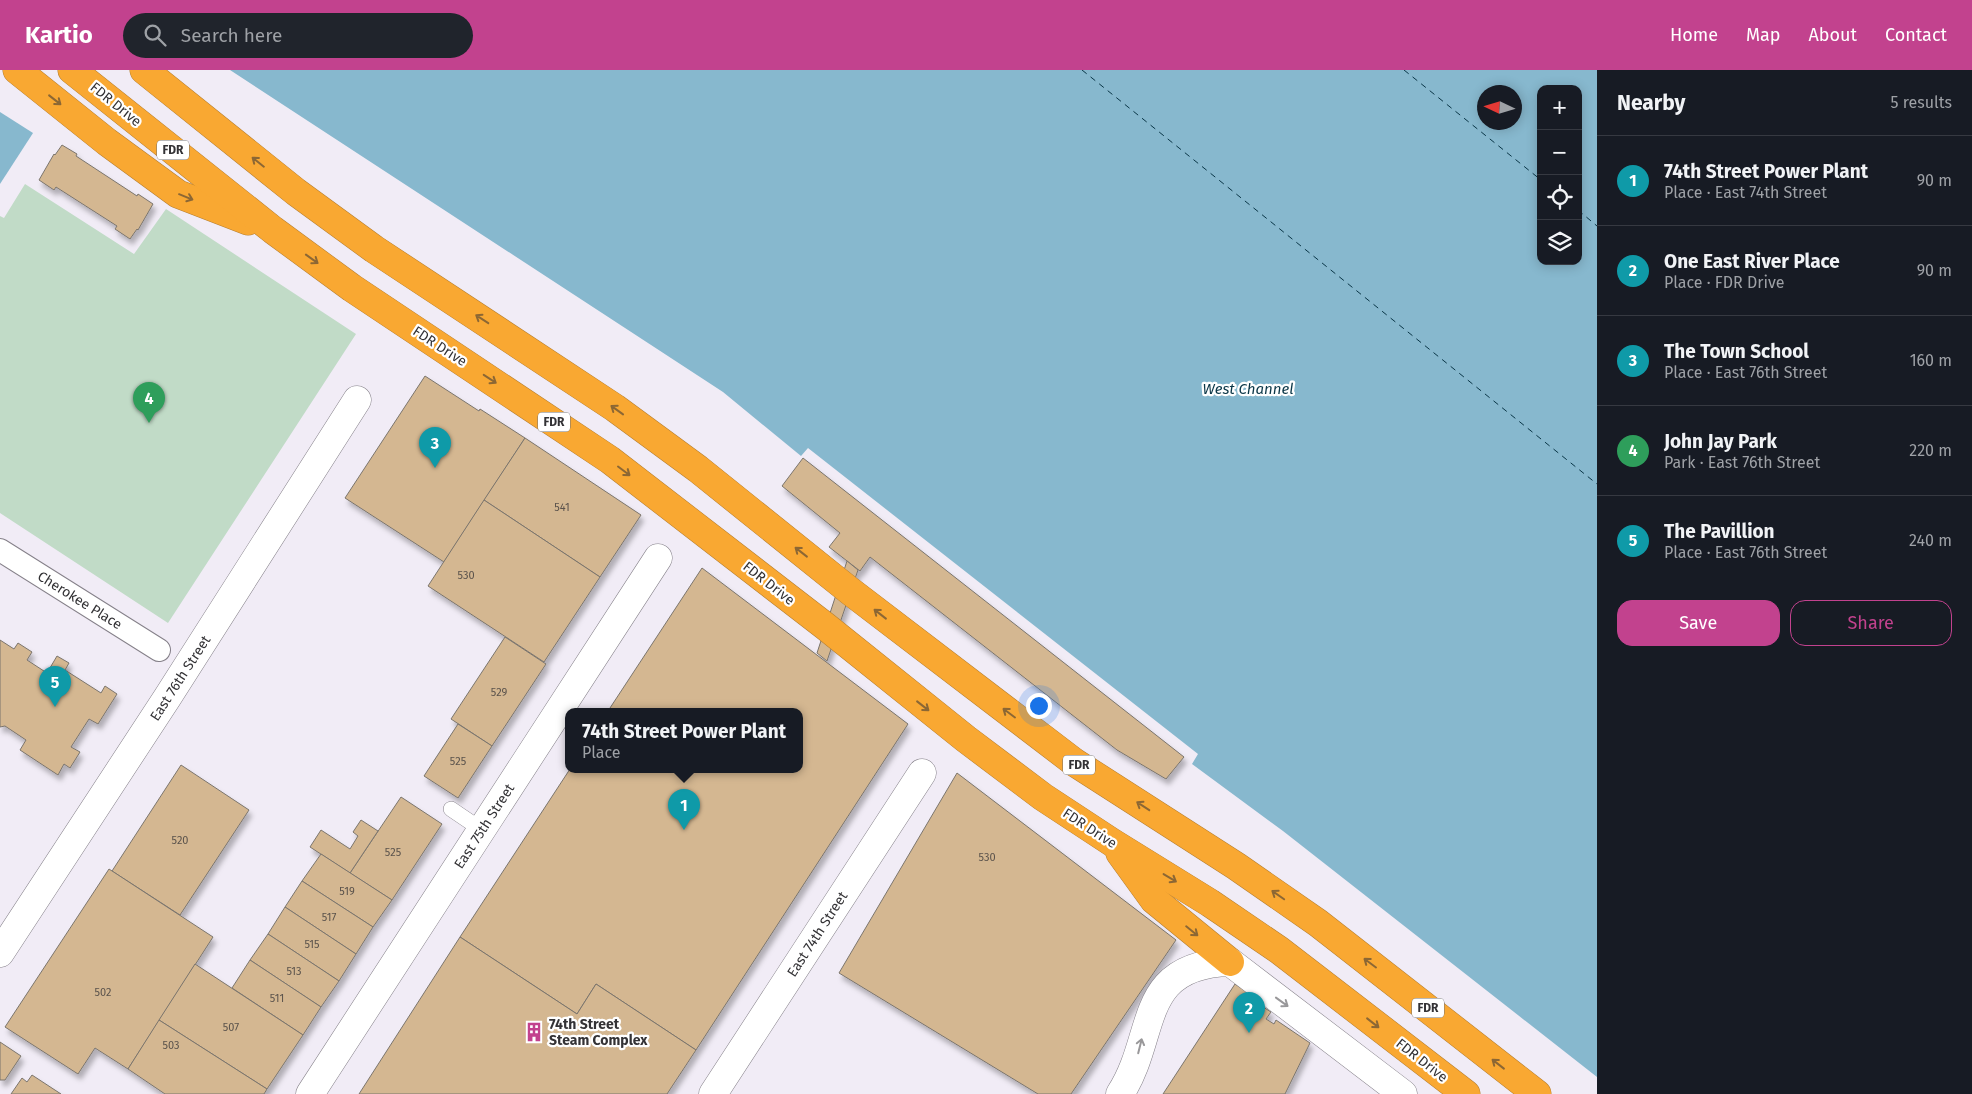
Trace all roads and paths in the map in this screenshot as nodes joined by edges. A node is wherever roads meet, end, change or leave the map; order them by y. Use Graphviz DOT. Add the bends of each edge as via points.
graph roads {
  1 [pos="17,70"];
  2 [pos="72,70"];
  3 [pos="144,70"];
  4 [pos="273,230"];
  5 [pos="357,400"];
  6 [pos="0,550"];
  7 [pos="658,558"];
  8 [pos="159,650"];
  9 [pos="922,773"];
  10 [pos="451,809"];
  11 [pos="482,830"];
  12 [pos="1113,844"];
  13 [pos="0,953"];
  14 [pos="1230,962"];
  15 [pos="1123,1093"];
  16 [pos="310,1094"];
  17 [pos="713,1094"];
  18 [pos="1403,1094"];
  19 [pos="1466,1094"];
  20 [pos="1536,1094"];
  1 -- 4 [label="highway, one-way" via="178,194"];
  2 -- 4 [label="highway, FDR Drive / FDR"];
  20 -- 3 [label="highway, FDR, one-way" via="1318,924 1236,866 1067,756 615,408 374,249 296,192"];
  4 -- 12 [label="highway, FDR Drive / FDR, one-way" via="352,288 610,460 966,739"];
  5 -- 13 [label="street, East 76th Street" via="168,698"];
  6 -- 8 [label="street, Cherokee Place"];
  7 -- 11 [label="street, East 75th Street"];
  9 -- 17 [label="street, East 74th Street"];
  10 -- 11 [label="lane"];
  11 -- 16 [label="street, East 75th Street"];
  12 -- 14 [label="highway, one-way" via="1154,900"];
  12 -- 19 [label="highway, FDR Drive / FDR, one-way" via="1210,902 1280,950"];
  15 -- 14 [label="street, one-way" via="1137,1061 1149,1018 1164,989 1186,970"];
  14 -- 18 [label="street, one-way"];
}
